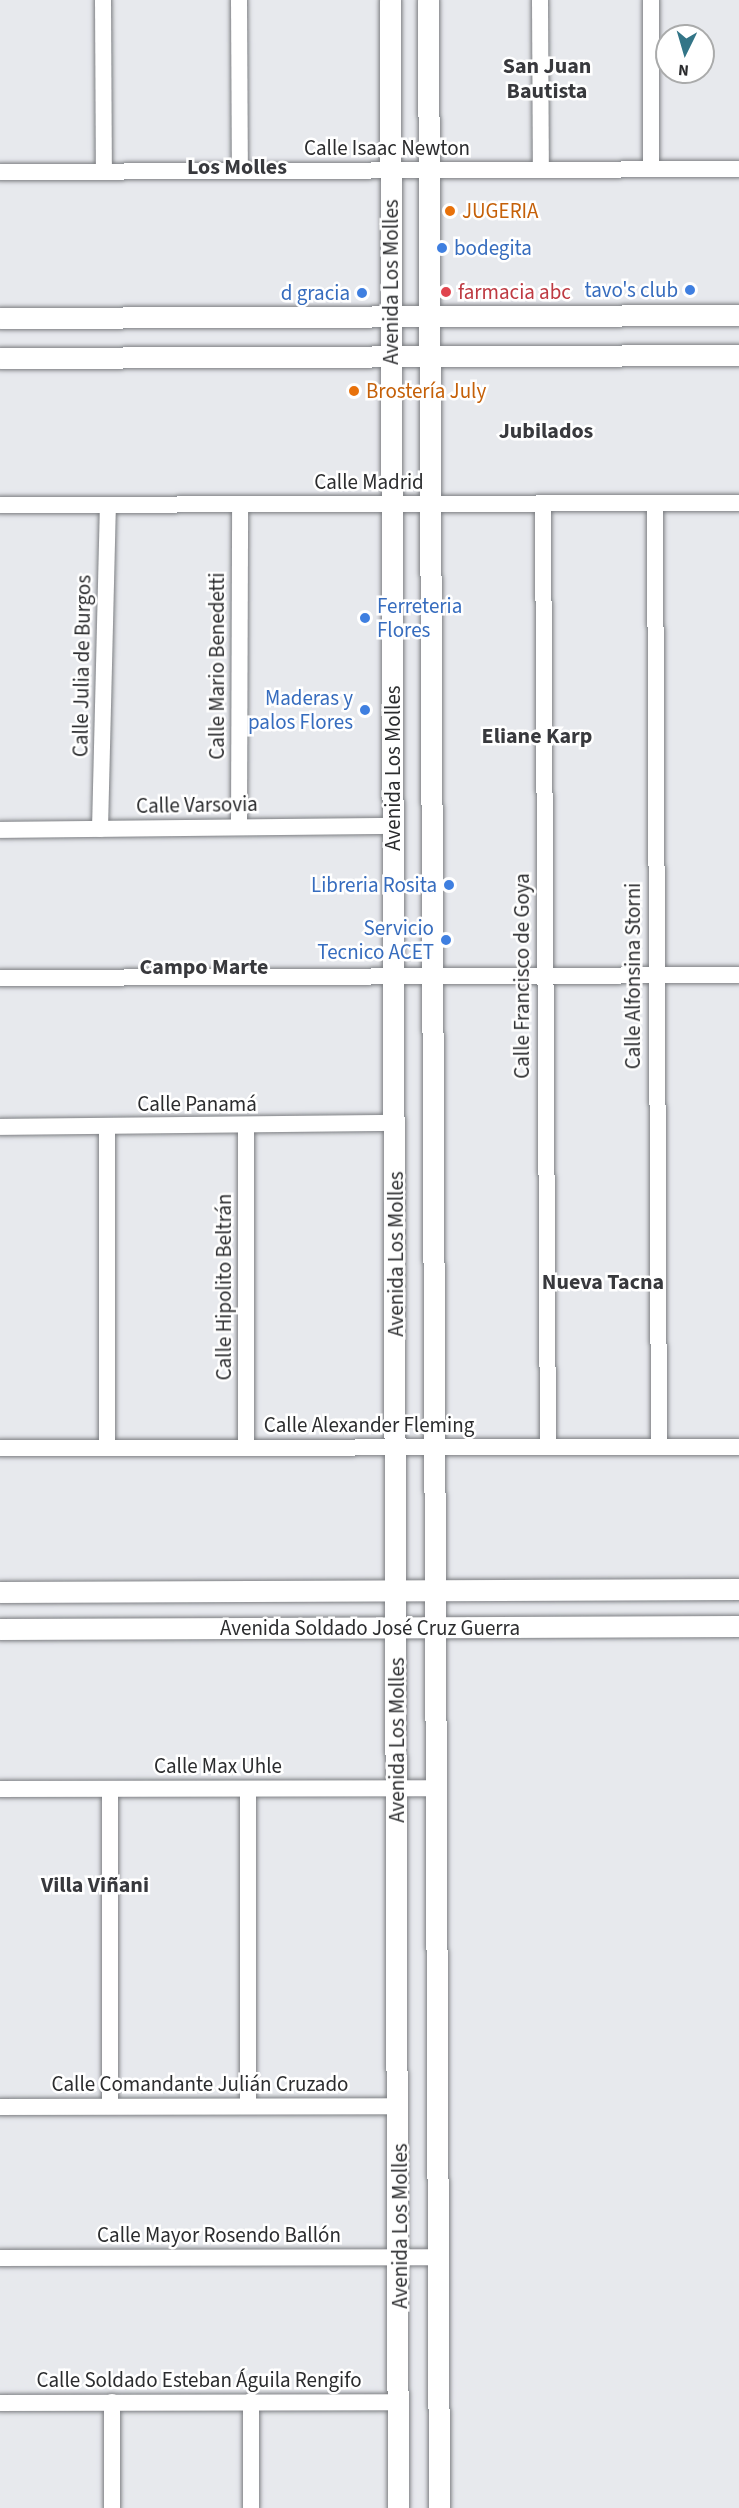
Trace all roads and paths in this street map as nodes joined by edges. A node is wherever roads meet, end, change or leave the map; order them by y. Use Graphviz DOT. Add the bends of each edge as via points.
graph roads {
  1 [pos="103,0"];
  2 [pos="239,0"];
  3 [pos="390,0"];
  4 [pos="428,0"];
  5 [pos="540,0"];
  6 [pos="651,0"];
  7 [pos="651,169"];
  8 [pos="739,169"];
  9 [pos="428,170"];
  10 [pos="541,170"];
  11 [pos="104,171"];
  12 [pos="240,171"];
  13 [pos="390,171"];
  14 [pos="0,172"];
  15 [pos="739,315"];
  16 [pos="429,316"];
  17 [pos="391,317"];
  18 [pos="0,318"];
  19 [pos="739,355"];
  20 [pos="392,356"];
  21 [pos="429,356"];
  22 [pos="0,358"];
  23 [pos="739,503"];
  24 [pos="392,504"];
  25 [pos="430,504"];
  26 [pos="543,504"];
  27 [pos="655,504"];
  28 [pos="0,505"];
  29 [pos="108,505"];
  30 [pos="240,505"];
  31 [pos="394,826"];
  32 [pos="239,828"];
  33 [pos="100,829"];
  34 [pos="0,830"];
  35 [pos="739,975"];
  36 [pos="394,976"];
  37 [pos="432,976"];
  38 [pos="544,976"];
  39 [pos="655,976"];
  40 [pos="0,978"];
  41 [pos="395,1123"];
  42 [pos="246,1126"];
  43 [pos="0,1127"];
  44 [pos="107,1127"];
  45 [pos="396,1447"];
  46 [pos="548,1447"];
  47 [pos="659,1447"];
  48 [pos="739,1447"];
  49 [pos="0,1448"];
  50 [pos="107,1448"];
  51 [pos="246,1448"];
  52 [pos="434,1448"];
  53 [pos="739,1589"];
  54 [pos="397,1590"];
  55 [pos="435,1590"];
  56 [pos="0,1592"];
  57 [pos="739,1626"];
  58 [pos="396,1628"];
  59 [pos="435,1628"];
  60 [pos="0,1629"];
  61 [pos="396,1788"];
  62 [pos="436,1788"];
  63 [pos="0,1789"];
  64 [pos="110,1789"];
  65 [pos="248,1789"];
  66 [pos="110,2106"];
  67 [pos="248,2106"];
  68 [pos="400,2106"];
  69 [pos="0,2107"];
  70 [pos="400,2257"];
  71 [pos="438,2257"];
  72 [pos="0,2258"];
  73 [pos="250,2401"];
  74 [pos="112,2402"];
  75 [pos="399,2402"];
  76 [pos="0,2403"];
  77 [pos="112,2508"];
  78 [pos="251,2508"];
  79 [pos="398,2508"];
  80 [pos="439,2508"];
  1 -- 11 [label="street"];
  2 -- 12 [label="street"];
  3 -- 13 [label="street, Avenida Los Molles"];
  4 -- 9 [label="street, Avenida Los Molles"];
  5 -- 10 [label="street"];
  6 -- 7 [label="street"];
  7 -- 8 [label="street, Calle Isaac Newton"];
  7 -- 10 [label="street, Calle Isaac Newton"];
  9 -- 10 [label="street, Calle Isaac Newton"];
  9 -- 13 [label="street, Calle Isaac Newton"];
  9 -- 16 [label="street, Avenida Los Molles"];
  11 -- 12 [label="street, Calle Isaac Newton"];
  11 -- 14 [label="street, Calle Isaac Newton"];
  12 -- 13 [label="street, Calle Isaac Newton"];
  13 -- 17 [label="street, Avenida Los Molles"];
  15 -- 16 [label="street"];
  16 -- 17 [label="street"];
  16 -- 21 [label="street, Avenida Los Molles"];
  17 -- 18 [label="street"];
  17 -- 20 [label="street, Avenida Los Molles"];
  19 -- 21 [label="street"];
  20 -- 21 [label="street"];
  20 -- 22 [label="street"];
  20 -- 24 [label="street, Avenida Los Molles"];
  21 -- 25 [label="street, Avenida Los Molles"];
  23 -- 27 [label="street, Calle Madrid"];
  24 -- 25 [label="street, Calle Madrid"];
  24 -- 30 [label="street, Calle Madrid"];
  24 -- 31 [label="street, Avenida Los Molles"];
  25 -- 26 [label="street, Calle Madrid"];
  25 -- 37 [label="street, Avenida Los Molles"];
  26 -- 27 [label="street, Calle Madrid"];
  26 -- 38 [label="street, Calle Francisco de Goya"];
  27 -- 39 [label="street, Calle Alfonsina Storni"];
  28 -- 29 [label="street, Calle Madrid"];
  29 -- 30 [label="street, Calle Madrid"];
  29 -- 33 [label="street, Calle Julia de Burgos"];
  30 -- 32 [label="street, Calle Mario Benedetti"];
  31 -- 32 [label="street, Calle Varsovia"];
  31 -- 36 [label="street, Avenida Los Molles"];
  32 -- 33 [label="street, Calle Varsovia"];
  33 -- 34 [label="street, Calle Varsovia"];
  35 -- 39 [label="street"];
  36 -- 37 [label="street"];
  36 -- 40 [label="street"];
  36 -- 41 [label="street, Avenida Los Molles"];
  37 -- 38 [label="street"];
  37 -- 52 [label="street, Avenida Los Molles"];
  38 -- 39 [label="street"];
  38 -- 46 [label="street, Calle Francisco de Goya"];
  39 -- 47 [label="street, Calle Alfonsina Storni"];
  41 -- 42 [label="street, Calle Panamá"];
  41 -- 45 [label="street, Avenida Los Molles"];
  42 -- 44 [label="street, Calle Panamá"];
  42 -- 51 [label="street, Calle Hipolito Beltrán"];
  43 -- 44 [label="street, Calle Panamá"];
  44 -- 50 [label="street"];
  45 -- 51 [label="street, Calle Alexander Fleming"];
  45 -- 52 [label="street, Calle Alexander Fleming"];
  45 -- 54 [label="street, Avenida Los Molles"];
  46 -- 47 [label="street, Calle Alexander Fleming"];
  46 -- 52 [label="street, Calle Alexander Fleming"];
  47 -- 48 [label="street, Calle Alexander Fleming"];
  49 -- 50 [label="street, Calle Alexander Fleming"];
  50 -- 51 [label="street, Calle Alexander Fleming"];
  52 -- 55 [label="street, Avenida Los Molles"];
  53 -- 55 [label="street, Avenida Soldado José Cruz Guerra"];
  54 -- 55 [label="street, Avenida Soldado José Cruz Guerra"];
  54 -- 56 [label="street, Avenida Soldado José Cruz Guerra"];
  54 -- 58 [label="street, Avenida Los Molles"];
  55 -- 59 [label="street, Avenida Los Molles"];
  57 -- 59 [label="street, Avenida Soldado José Cruz Guerra"];
  58 -- 59 [label="street, Avenida Soldado José Cruz Guerra"];
  58 -- 60 [label="street, Avenida Soldado José Cruz Guerra"];
  58 -- 61 [label="street, Avenida Los Molles"];
  59 -- 62 [label="street, Avenida Los Molles"];
  61 -- 62 [label="street, Calle Max Uhle"];
  61 -- 65 [label="street, Calle Max Uhle"];
  61 -- 68 [label="street, Avenida Los Molles"];
  62 -- 71 [label="street, Avenida Los Molles"];
  63 -- 64 [label="street, Calle Max Uhle"];
  64 -- 65 [label="street, Calle Max Uhle"];
  64 -- 66 [label="street"];
  65 -- 67 [label="street"];
  66 -- 67 [label="street, Calle Comandante Julián Cruzado"];
  66 -- 69 [label="street, Calle Comandante Julián Cruzado"];
  67 -- 68 [label="street, Calle Comandante Julián Cruzado"];
  68 -- 70 [label="street, Avenida Los Molles"];
  70 -- 71 [label="street, Calle Mayor Rosendo Ballón"];
  70 -- 72 [label="street, Calle Mayor Rosendo Ballón"];
  70 -- 75 [label="street, Avenida Los Molles"];
  71 -- 80 [label="street, Avenida Los Molles"];
  73 -- 74 [label="street, Calle Soldado Esteban Águila Rengifo"];
  73 -- 75 [label="street, Calle Soldado Esteban Águila Rengifo"];
  73 -- 78 [label="street"];
  74 -- 76 [label="street, Calle Soldado Esteban Águila Rengifo"];
  74 -- 77 [label="street"];
  75 -- 79 [label="street, Avenida Los Molles"];
}
